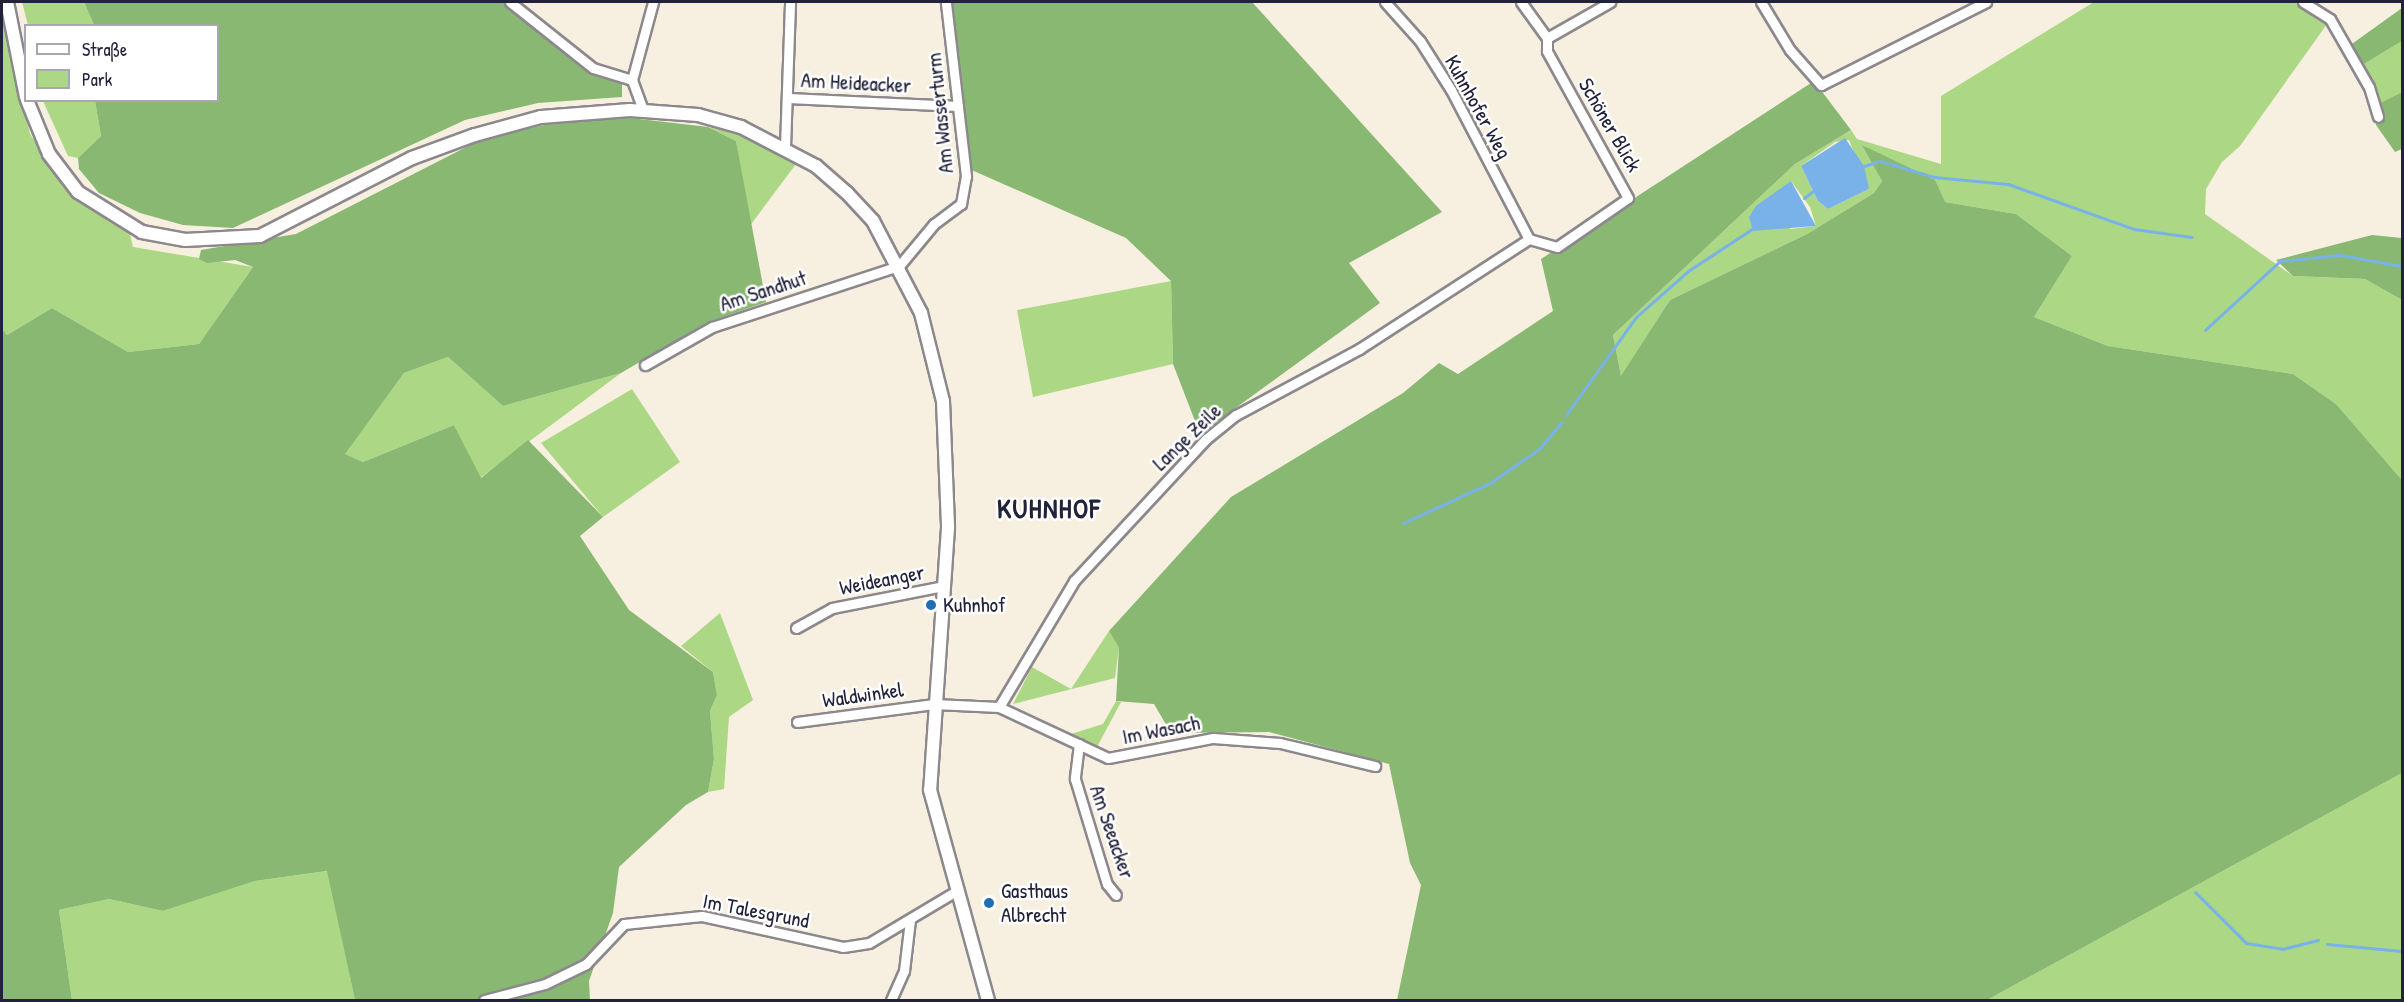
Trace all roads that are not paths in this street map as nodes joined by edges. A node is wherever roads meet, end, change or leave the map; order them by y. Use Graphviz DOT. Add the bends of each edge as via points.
graph roads {
  1 [pos="6,2"];
  2 [pos="510,2"];
  3 [pos="653,2"];
  4 [pos="790,2"];
  5 [pos="946,2"];
  6 [pos="1385,2"];
  7 [pos="1521,2"];
  8 [pos="1610,2"];
  9 [pos="1761,2"];
  10 [pos="1986,2"];
  11 [pos="2303,2"];
  12 [pos="1547,38"];
  13 [pos="632,80"];
  14 [pos="24,89"];
  15 [pos="788,98"];
  16 [pos="27,102"];
  17 [pos="958,106"];
  18 [pos="642,110"];
  19 [pos="2378,117"];
  20 [pos="785,147"];
  21 [pos="1529,239"];
  22 [pos="899,266"];
  23 [pos="645,365"];
  24 [pos="943,586"];
  25 [pos="796,628"];
  26 [pos="934,704"];
  27 [pos="999,707"];
  28 [pos="797,722"];
  29 [pos="1079,744"];
  30 [pos="1375,766"];
  31 [pos="958,890"];
  32 [pos="1116,895"];
  33 [pos="910,920"];
  34 [pos="984,973"];
  35 [pos="484,1000"];
  36 [pos="891,1000"];
  37 [pos="988,1000"];
  38 [pos="994,1000"];
  1 -- 14 [label="street"];
  2 -- 13 [label="street" via="593,68"];
  3 -- 13 [label="street"];
  4 -- 15 [label="street"];
  5 -- 17 [label="street, Am Wasserturm"];
  6 -- 21 [label="street, Kuhnhofer Weg" via="1420,41 1451,90"];
  7 -- 12 [label="street, Schöner Blick"];
  8 -- 12 [label="street"];
  9 -- 10 [label="street" via="1790,50 1821,85"];
  11 -- 19 [label="street" via="2330,19 2369,87"];
  12 -- 21 [label="street, Schöner Blick" via="1547,51 1628,198 1557,247"];
  13 -- 18 [label="street"];
  15 -- 17 [label="street, Am Heideacker"];
  15 -- 20 [label="street"];
  16 -- 18 [label="street" via="49,154 78,192 142,232 185,240 260,236 412,158 541,117"];
  17 -- 22 [label="street, Am Wasserturm" via="966,176 961,204 934,224"];
  18 -- 20 [label="street" via="698,115"];
  20 -- 22 [label="street" via="847,193 873,221"];
  21 -- 27 [label="street, Lange Zeile" via="1359,349 1236,415 1206,439 1074,581"];
  22 -- 23 [label="street, Am Sandhut" via="712,327"];
  22 -- 24 [label="street" via="921,313 943,400 948,528"];
  24 -- 25 [label="street, Weideanger" via="832,608"];
  24 -- 26 [label="street"];
  26 -- 27 [label="street"];
  26 -- 28 [label="street, Waldwinkel"];
  26 -- 31 [label="street" via="930,790"];
  27 -- 29 [label="street, Im Wasach"];
  29 -- 30 [label="street, Im Wasach" via="1108,758 1140,755 1181,740 1236,739 1280,743"];
  29 -- 32 [label="street, Am Seeacker" via="1075,779 1107,884"];
  31 -- 33 [label="street, Im Talesgrund"];
  31 -- 34 [label="street"];
  33 -- 35 [label="street, Im Talesgrund" via="869,943 843,947 702,916 624,924 586,964 545,984"];
  33 -- 36 [label="street" via="904,971"];
  34 -- 37 [label="street"];
  34 -- 38 [label="street"];
}
